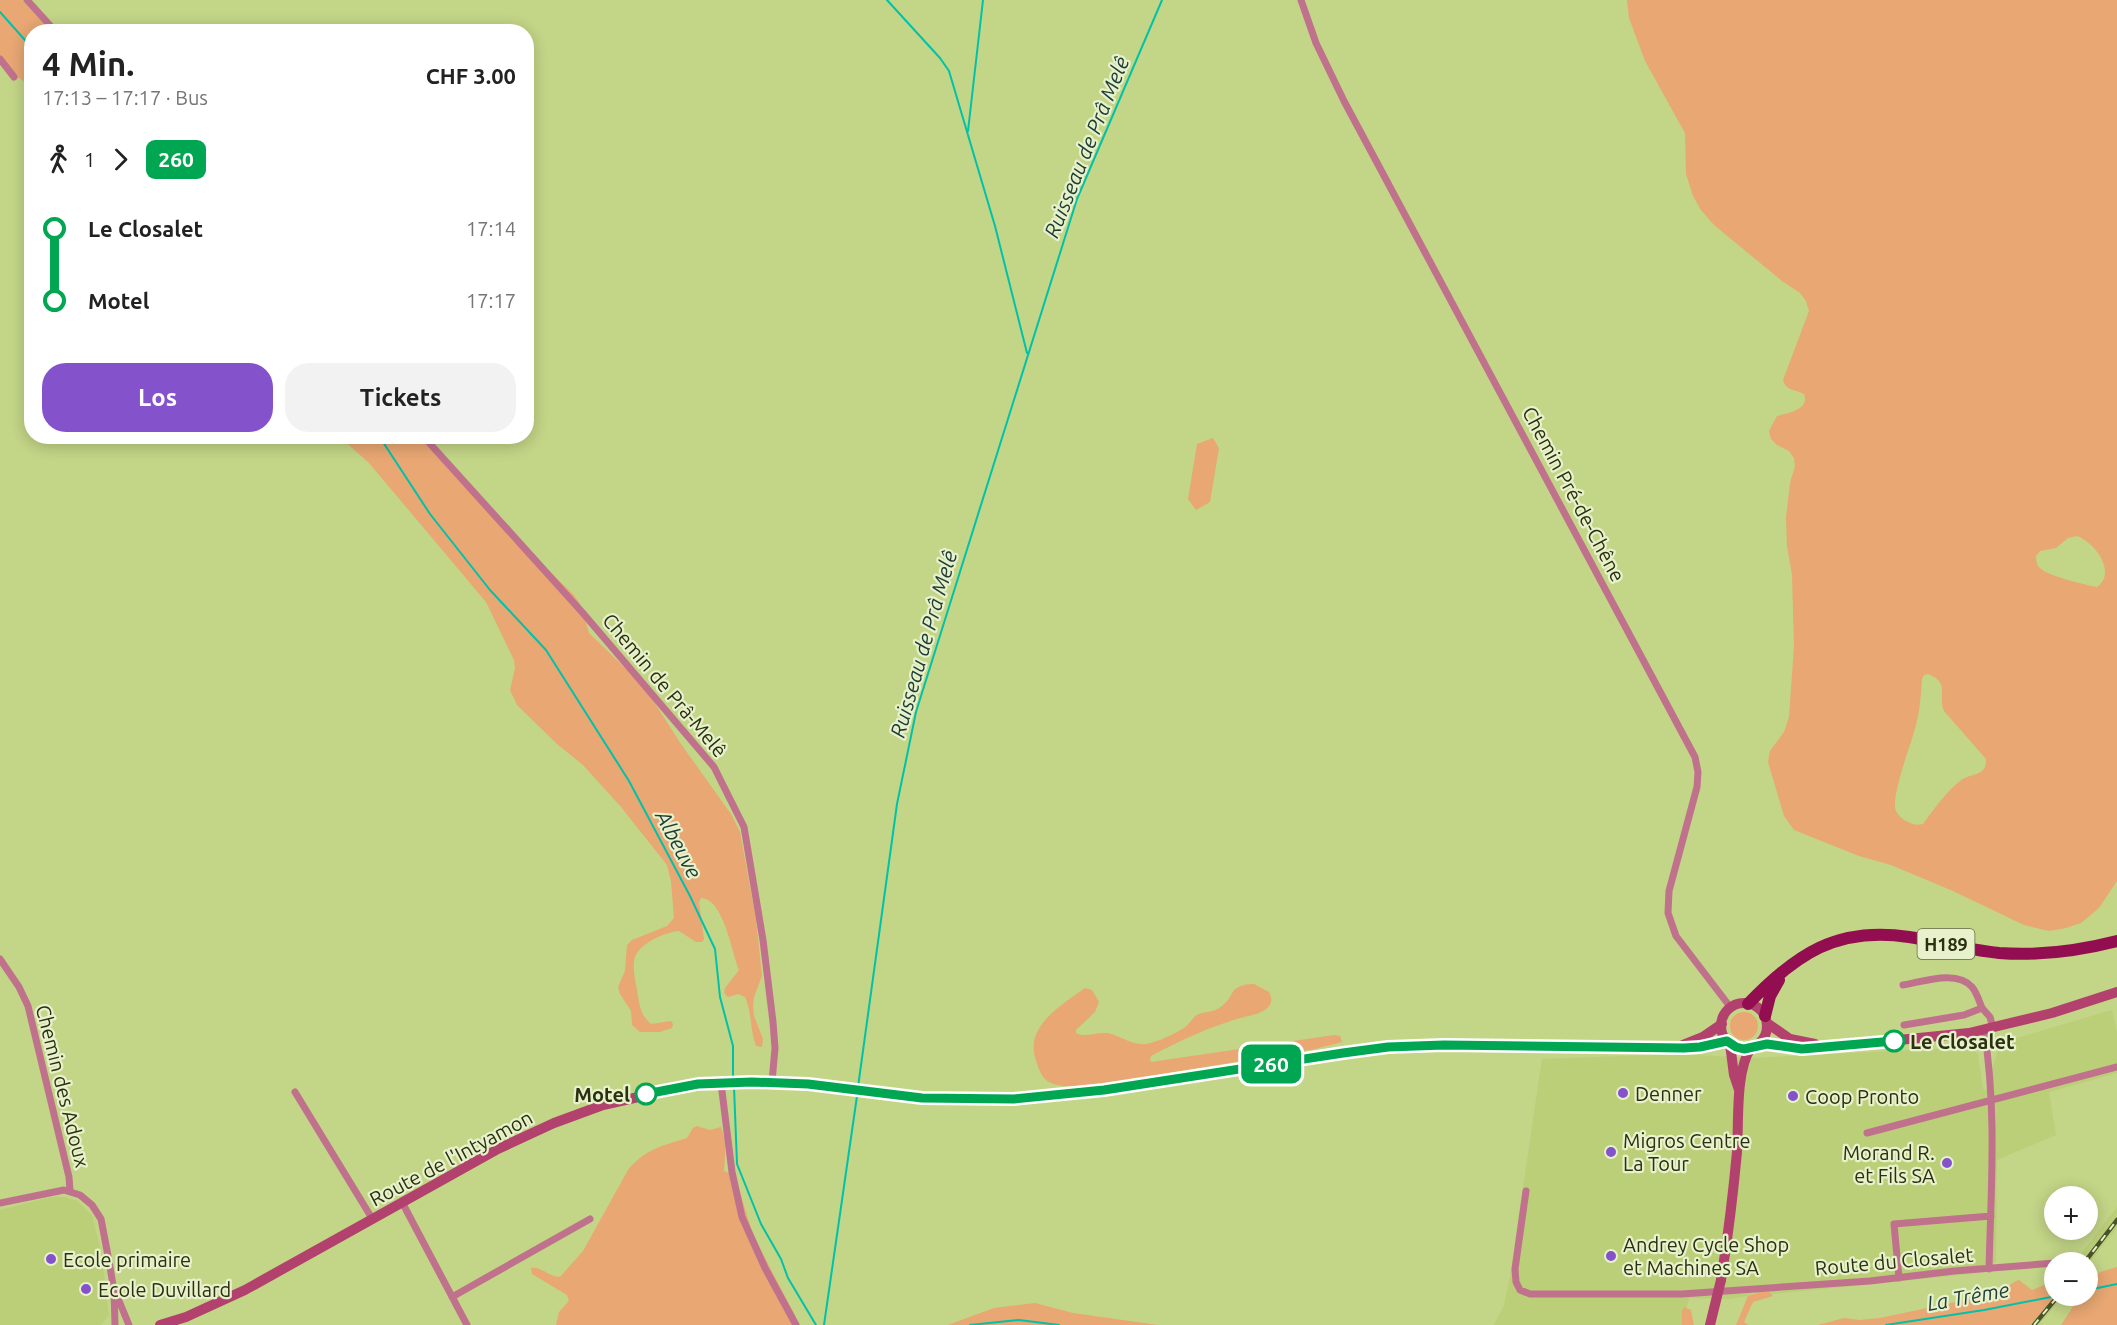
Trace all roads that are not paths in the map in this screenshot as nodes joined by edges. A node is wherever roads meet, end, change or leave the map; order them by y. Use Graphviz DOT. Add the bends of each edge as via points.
graph roads {
  1 [pos="27,0"];
  2 [pos="1301,0"];
  3 [pos="49,24"];
  4 [pos="0,59"];
  5 [pos="14,77"];
  6 [pos="430,444"];
  7 [pos="2117,941"];
  8 [pos="0,959"];
  9 [pos="1784,972"];
  10 [pos="1903,985"];
  11 [pos="2117,992"];
  12 [pos="1748,1004"];
  13 [pos="1731,1008"];
  14 [pos="1982,1008"];
  15 [pos="1766,1019"];
  16 [pos="1722,1024"];
  17 [pos="1904,1024"];
  18 [pos="1988,1029"];
  19 [pos="1729,1042"];
  20 [pos="1755,1046"];
  21 [pos="1827,1046"];
  22 [pos="1672,1047"];
  23 [pos="2117,1067"];
  24 [pos="772,1082"];
  25 [pos="724,1083"];
  26 [pos="1739,1091"];
  27 [pos="295,1092"];
  28 [pos="1991,1101"];
  29 [pos="1868,1133"];
  30 [pos="70,1191"];
  31 [pos="1526,1191"];
  32 [pos="0,1203"];
  33 [pos="403,1204"];
  34 [pos="1991,1216"];
  35 [pos="590,1219"];
  36 [pos="373,1220"];
  37 [pos="2044,1264"];
  38 [pos="1989,1269"];
  39 [pos="1899,1278"];
  40 [pos="114,1291"];
  41 [pos="452,1297"];
  42 [pos="115,1325"];
  43 [pos="129,1325"];
  44 [pos="160,1325"];
  45 [pos="467,1325"];
  46 [pos="796,1325"];
  47 [pos="1710,1325"];
  1 -- 3 [label="street"];
  2 -- 13 [label="street, Chemin Pré-de-Chêne" via="1316,43 1344,101 1695,757 1697,787 1671,883 1668,914 1676,936"];
  4 -- 5 [label="street"];
  6 -- 24 [label="street, Chemin de Prâ-Melê" via="582,612 714,767 744,827 763,940 775,1048"];
  7 -- 9 [label="highway, H189" via="2064,952 2017,954 1872,934 1827,943"];
  8 -- 30 [label="street, Chemin des Adoux" via="28,1006"];
  9 -- 12 [label="highway, H189"];
  9 -- 15 [label="highway, H189" via="1770,996"];
  10 -- 14 [label="street" via="1961,979 1972,987"];
  11 -- 18 [label="main road"];
  12 -- 13 [label="main road"];
  12 -- 15 [label="main road" via="1759,1009"];
  13 -- 16 [label="main road"];
  14 -- 17 [label="street" via="1964,1016"];
  14 -- 18 [label="street" via="1990,1017"];
  15 -- 20 [label="main road" via="1764,1037"];
  15 -- 21 [label="main road" via="1790,1039"];
  16 -- 19 [label="main road"];
  16 -- 22 [label="main road, Route de l'Intyamon" via="1695,1041"];
  18 -- 21 [label="main road"];
  18 -- 28 [label="street, Route du Closalet"];
  19 -- 20 [label="main road" via="1739,1048"];
  19 -- 22 [label="main road, Route de l'Intyamon"];
  19 -- 26 [label="main road"];
  20 -- 21 [label="main road"];
  20 -- 26 [label="main road" via="1745,1062"];
  22 -- 24 [label="main road, Route de l'Intyamon" via="1409,1046 1040,1097 946,1099"];
  23 -- 28 [label="street"];
  24 -- 25 [label="main road, Route de l'Intyamon"];
  25 -- 33 [label="main road, Route de l'Intyamon" via="683,1087 603,1105 498,1149"];
  25 -- 46 [label="street" via="732,1172 742,1217"];
  26 -- 47 [label="main road, bridge" via="1732,1205"];
  27 -- 36 [label="street"];
  28 -- 29 [label="street"];
  28 -- 34 [label="street, Route du Closalet"];
  30 -- 32 [label="street"];
  30 -- 40 [label="street" via="84,1198 98,1213"];
  31 -- 39 [label="street, Route du Closalet" via="1515,1276 1520,1290 1530,1294 1682,1294"];
  33 -- 36 [label="main road, Route de l'Intyamon"];
  33 -- 41 [label="street"];
  34 -- 38 [label="street, Route du Closalet"];
  34 -- 39 [label="street" via="1894,1224"];
  35 -- 41 [label="street"];
  36 -- 44 [label="main road, Route de l'Intyamon" via="245,1290"];
  37 -- 38 [label="street"];
  38 -- 39 [label="street, Route du Closalet"];
  40 -- 42 [label="street"];
  40 -- 43 [label="street"];
  41 -- 45 [label="street"];
}
